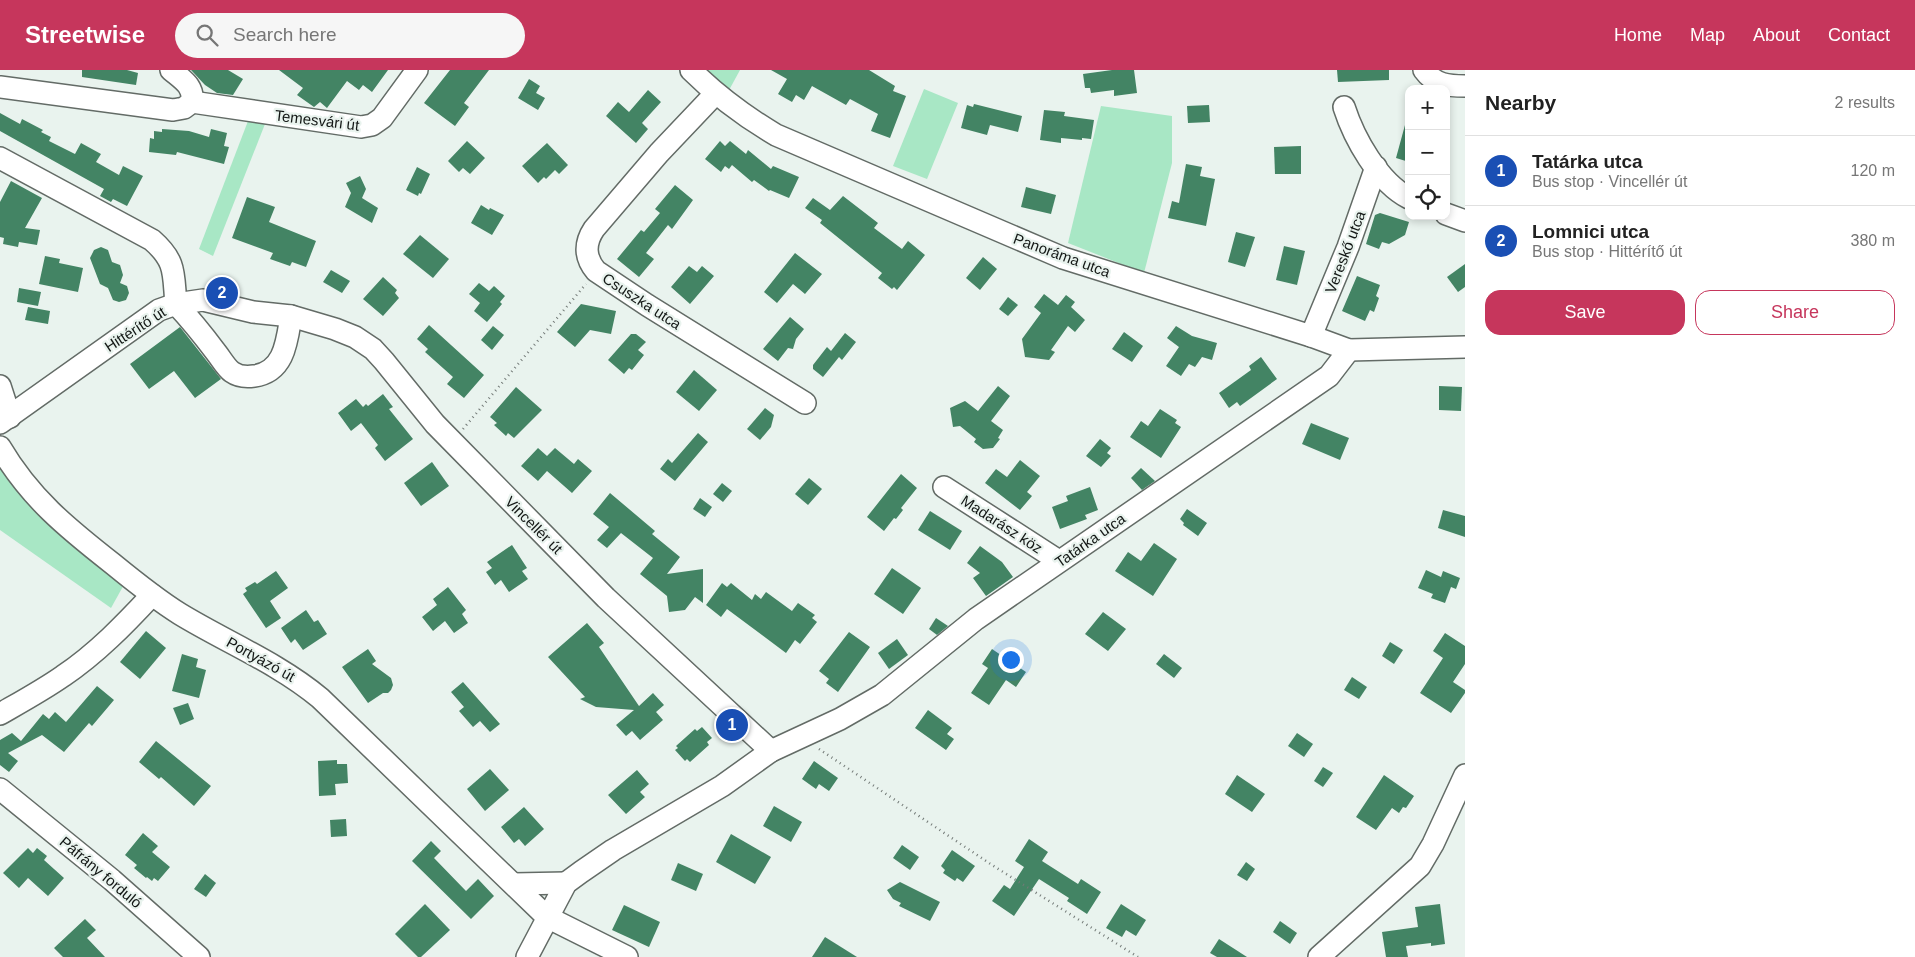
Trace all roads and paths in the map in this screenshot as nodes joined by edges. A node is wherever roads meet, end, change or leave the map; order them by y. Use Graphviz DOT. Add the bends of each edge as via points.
graph roads {
  1 [pos="171,70"];
  2 [pos="417,70"];
  3 [pos="691,70"];
  4 [pos="1424,70"];
  5 [pos="1465,86"];
  6 [pos="0,87"];
  7 [pos="715,94"];
  8 [pos="192,102"];
  9 [pos="1344,107"];
  10 [pos="0,158"];
  11 [pos="1376,167"];
  12 [pos="1405,195"];
  13 [pos="1450,216"];
  14 [pos="1465,222"];
  15 [pos="596,271"];
  16 [pos="176,304"];
  17 [pos="291,316"];
  18 [pos="1311,336"];
  19 [pos="1465,347"];
  20 [pos="1349,350"];
  21 [pos="0,386"];
  22 [pos="805,403"];
  23 [pos="5,420"];
  24 [pos="452,442"];
  25 [pos="0,448"];
  26 [pos="944,487"];
  27 [pos="1059,561"];
  28 [pos="152,595"];
  29 [pos="0,714"];
  30 [pos="804,735"];
  31 [pos="771,751"];
  32 [pos="1465,775"];
  33 [pos="0,789"];
  34 [pos="566,883"];
  35 [pos="514,884"];
  36 [pos="547,916"];
  37 [pos="199,957"];
  38 [pos="527,957"];
  39 [pos="627,957"];
  40 [pos="1138,957"];
  41 [pos="1319,957"];
  1 -- 8 [label="street" via="189,86"];
  2 -- 8 [label="street, Temesvári út" via="382,118 361,127"];
  3 -- 7 [label="street, Panoráma utca"];
  4 -- 5 [label="street" via="1447,86"];
  6 -- 8 [label="street" via="173,110"];
  7 -- 15 [label="street, Csuszka utca" via="594,229 586,246"];
  7 -- 18 [label="street, Panoráma utca" via="776,135 1063,258"];
  9 -- 11 [label="street" via="1351,128"];
  10 -- 16 [label="street" via="162,248 175,276"];
  11 -- 12 [label="street"];
  11 -- 18 [label="street, Vereskő utca" via="1348,247"];
  13 -- 14 [label="street"];
  15 -- 22 [label="street, Csuszka utca"];
  15 -- 24 [label="path"];
  16 -- 17 [label="street, Hittérítő út" via="203,300 254,312"];
  16 -- 17 [label="street" via="231,372 244,377 261,375 283,356"];
  16 -- 23 [label="street, Hittérítő út" via="159,310"];
  17 -- 24 [label="street, Vincellér út" via="355,337 373,349"];
  18 -- 20 [label="street, Panoráma utca"];
  19 -- 20 [label="street, Panoráma utca"];
  20 -- 27 [label="street, Tatárka utca" via="1329,376"];
  21 -- 23 [label="street"];
  24 -- 31 [label="street, Vincellér út" via="606,598"];
  25 -- 28 [label="street, Portyázó út" via="32,494 53,515"];
  26 -- 27 [label="street, Madarász köz"];
  27 -- 30 [label="street, Tatárka utca" via="976,619 882,695"];
  28 -- 29 [label="street" via="87,658 64,676"];
  28 -- 35 [label="street, Portyázó út" via="302,682"];
  30 -- 31 [label="street, Tatárka utca"];
  30 -- 40 [label="path" via="812,745 992,866"];
  31 -- 34 [label="street, Tatárka utca" via="722,786 613,850"];
  32 -- 41 [label="street" via="1420,866"];
  33 -- 37 [label="street, Páfrány forduló" via="112,880"];
  34 -- 35 [label="street"];
  34 -- 36 [label="street, Tatárka utca"];
  35 -- 36 [label="street, Portyázó út"];
  36 -- 38 [label="street, Tatárka utca"];
  36 -- 39 [label="street, Portyázó út"];
}
